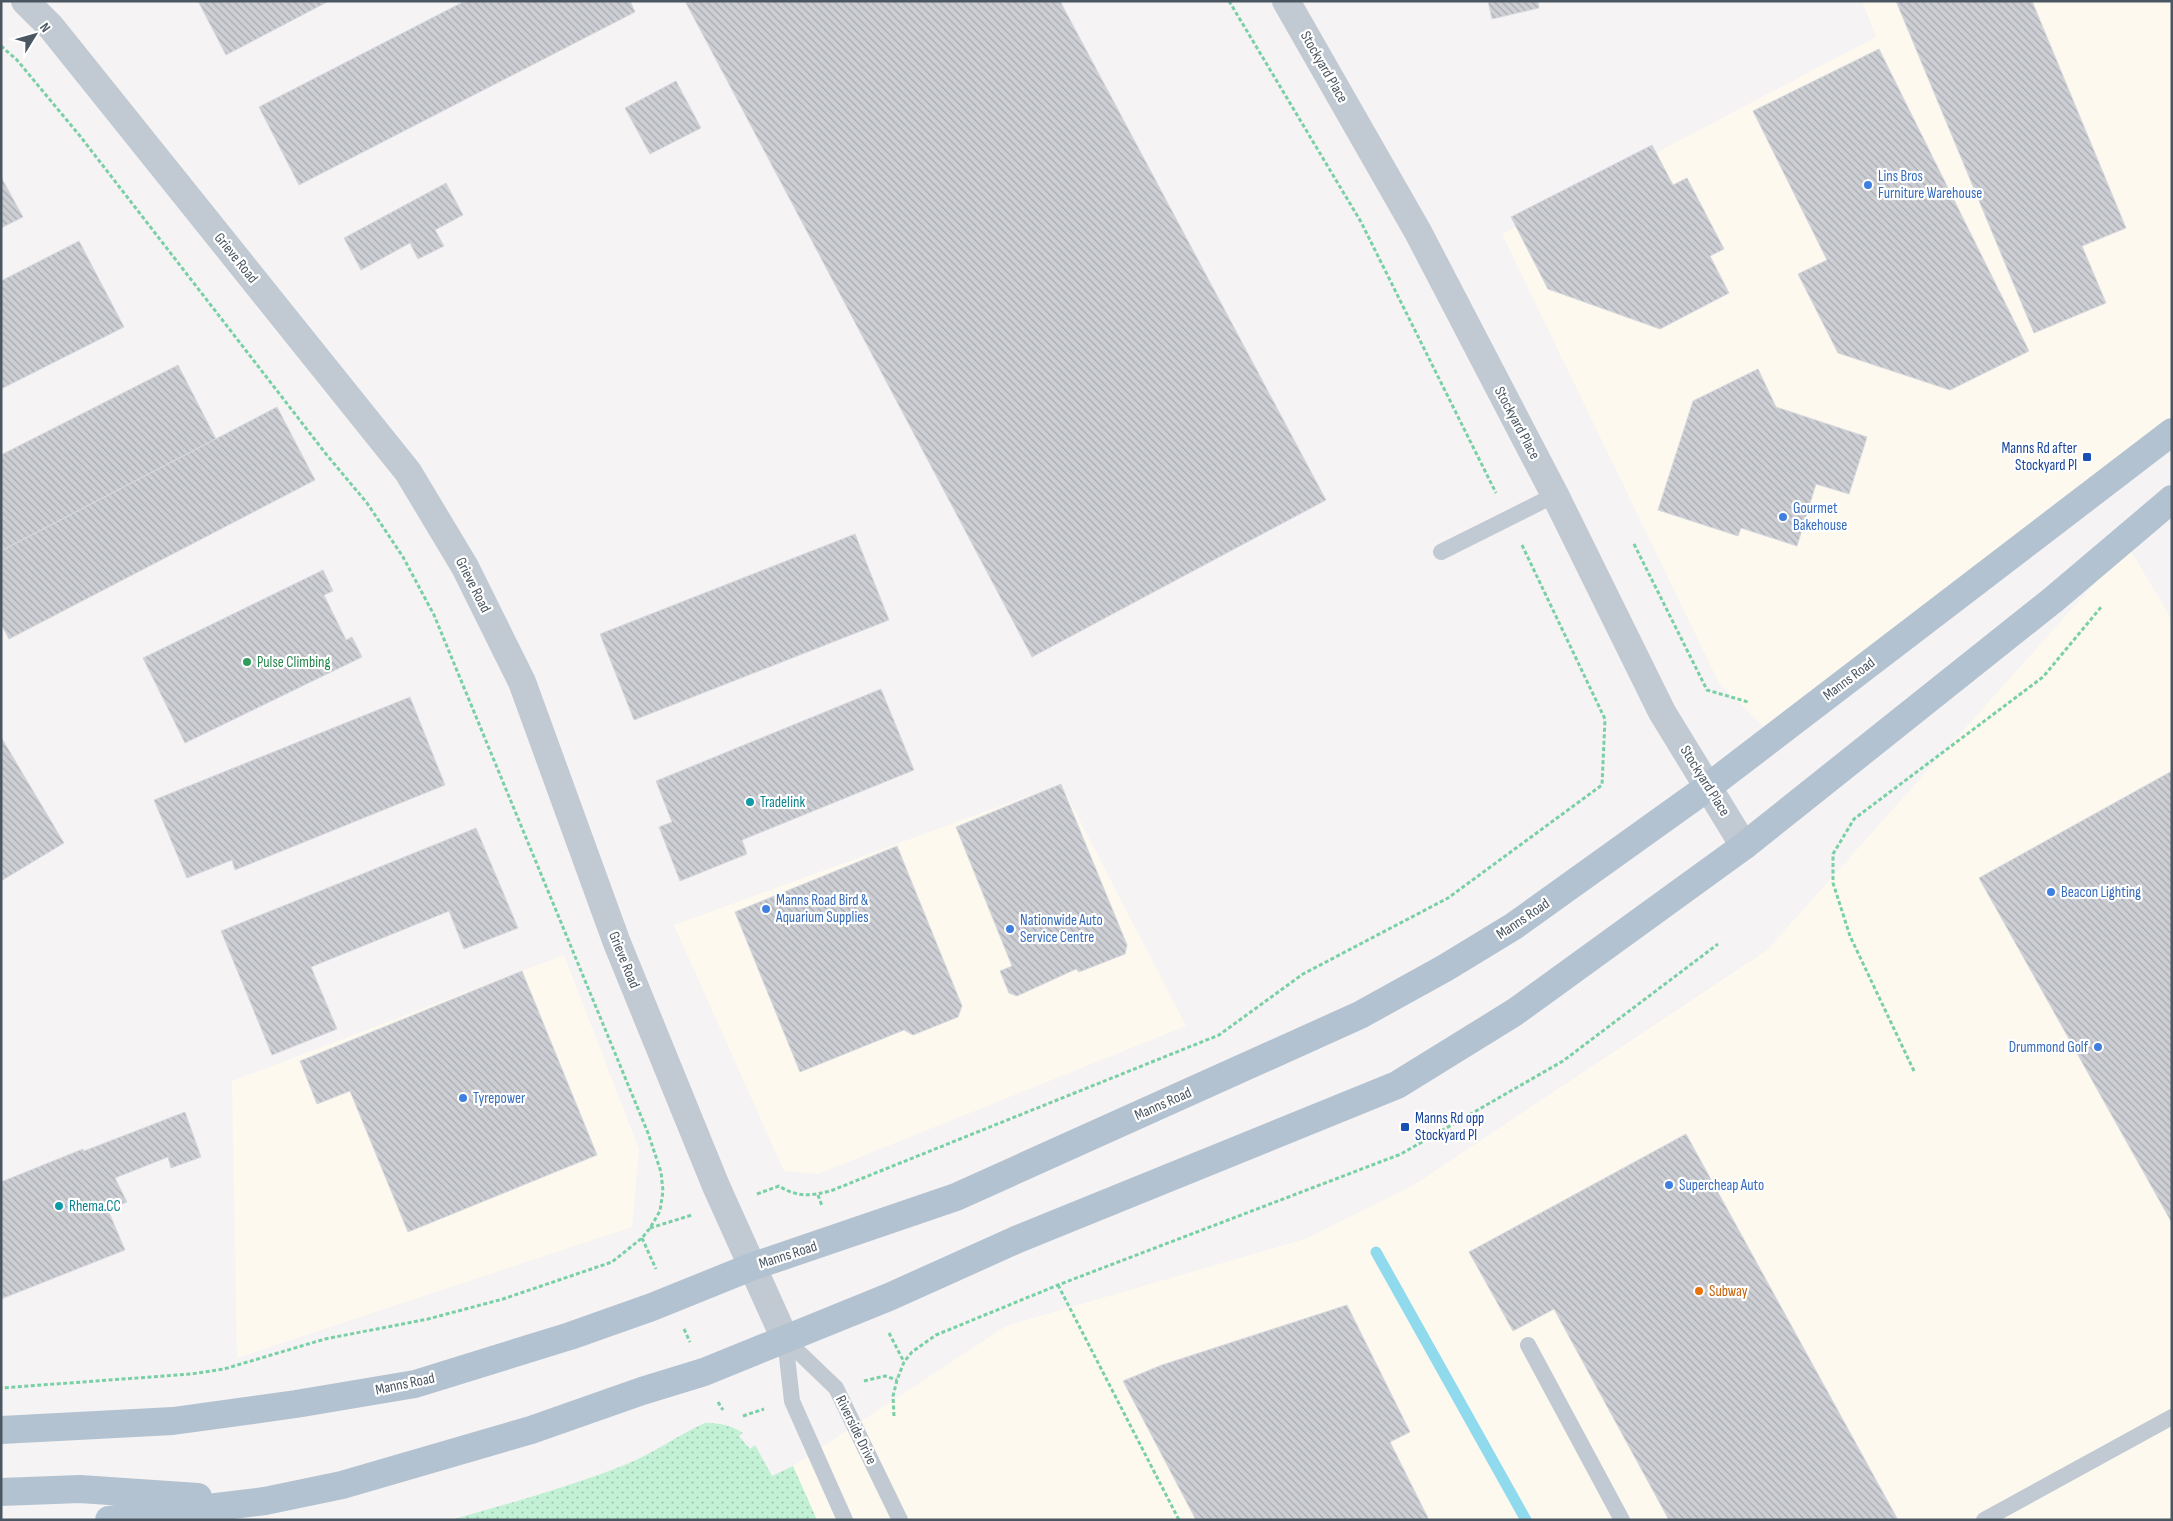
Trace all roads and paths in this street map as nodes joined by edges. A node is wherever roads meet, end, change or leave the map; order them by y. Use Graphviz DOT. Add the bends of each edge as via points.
graph roads {
  1 [pos="25,1"];
  2 [pos="1229,1"];
  3 [pos="1286,1"];
  4 [pos="1,46"];
  5 [pos="2172,432"];
  6 [pos="1555,495"];
  7 [pos="2172,499"];
  8 [pos="1509,518"];
  9 [pos="1634,544"];
  10 [pos="1441,552"];
  11 [pos="2108,600"];
  12 [pos="1748,702"];
  13 [pos="1708,787"];
  14 [pos="1744,846"];
  15 [pos="1718,944"];
  16 [pos="1914,1071"];
  17 [pos="767,1191"];
  18 [pos="818,1195"];
  19 [pos="823,1207"];
  20 [pos="665,1223"];
  21 [pos="650,1228"];
  22 [pos="642,1238"];
  23 [pos="647,1250"];
  24 [pos="751,1267"];
  25 [pos="1058,1285"];
  26 [pos="785,1339"];
  27 [pos="1528,1345"];
  28 [pos="898,1351"];
  29 [pos="904,1362"];
  30 [pos="885,1376"];
  31 [pos="897,1380"];
  32 [pos="1,1388"];
  33 [pos="756,1412"];
  34 [pos="743,1416"];
  35 [pos="894,1416"];
  36 [pos="2172,1417"];
  37 [pos="1,1430"];
  38 [pos="1,1492"];
  39 [pos="264,1501"];
  40 [pos="109,1520"];
  41 [pos="845,1520"];
  42 [pos="900,1520"];
  43 [pos="1179,1520"];
  44 [pos="1622,1520"];
  45 [pos="1984,1520"];
  1 -- 24 [label="street, Grieve Road" via="51,27 408,472 465,567 522,682 617,943"];
  2 -- 8 [label="path" via="1361,222"];
  3 -- 6 [label="street, Stockyard Place" via="1418,232"];
  4 -- 21 [label="path" via="17,60 80,136 326,454 367,502 403,557 434,615 648,1133 661,1172 663,1191 660,1211"];
  5 -- 13 [label="main road, Manns Road"];
  6 -- 8 [label="lane"];
  6 -- 13 [label="street, Stockyard Place" via="1662,712"];
  7 -- 14 [label="main road" via="2054,599"];
  8 -- 10 [label="lane"];
  8 -- 18 [label="path" via="1605,719 1602,785 1448,898 1303,974 1219,1035"];
  9 -- 12 [label="path" via="1707,690"];
  11 -- 16 [label="path" via="2043,677 1854,819 1833,854 1833,883 1850,936"];
  13 -- 14 [label="street, Stockyard Place"];
  13 -- 24 [label="main road, Manns Road" via="1514,926 1360,1015 956,1197"];
  14 -- 26 [label="main road" via="1515,1012 1397,1085 1018,1239"];
  15 -- 25 [label="path" via="1563,1061 1401,1154"];
  17 -- 18 [label="path" via="779,1186 803,1196"];
  18 -- 19 [label="path"];
  20 -- 21 [label="path"];
  21 -- 22 [label="path"];
  22 -- 23 [label="path"];
  22 -- 32 [label="path" via="612,1262 511,1296 428,1319 324,1339 224,1369"];
  24 -- 26 [label="street, Grieve Road"];
  24 -- 37 [label="main road, Manns Road" via="570,1336 415,1384 173,1421"];
  25 -- 29 [label="path" via="936,1335"];
  25 -- 43 [label="path"];
  26 -- 39 [label="main road" via="704,1372 531,1430 342,1485"];
  26 -- 41 [label="lane" via="792,1401"];
  26 -- 42 [label="lane, Riverside Drive" via="836,1388"];
  27 -- 44 [label="lane"];
  28 -- 29 [label="path"];
  29 -- 31 [label="path"];
  30 -- 31 [label="path"];
  31 -- 35 [label="path" via="893,1396"];
  33 -- 34 [label="path"];
  36 -- 45 [label="lane"];
  38 -- 39 [label="main road" via="80,1489"];
  39 -- 40 [label="main road"];
}
